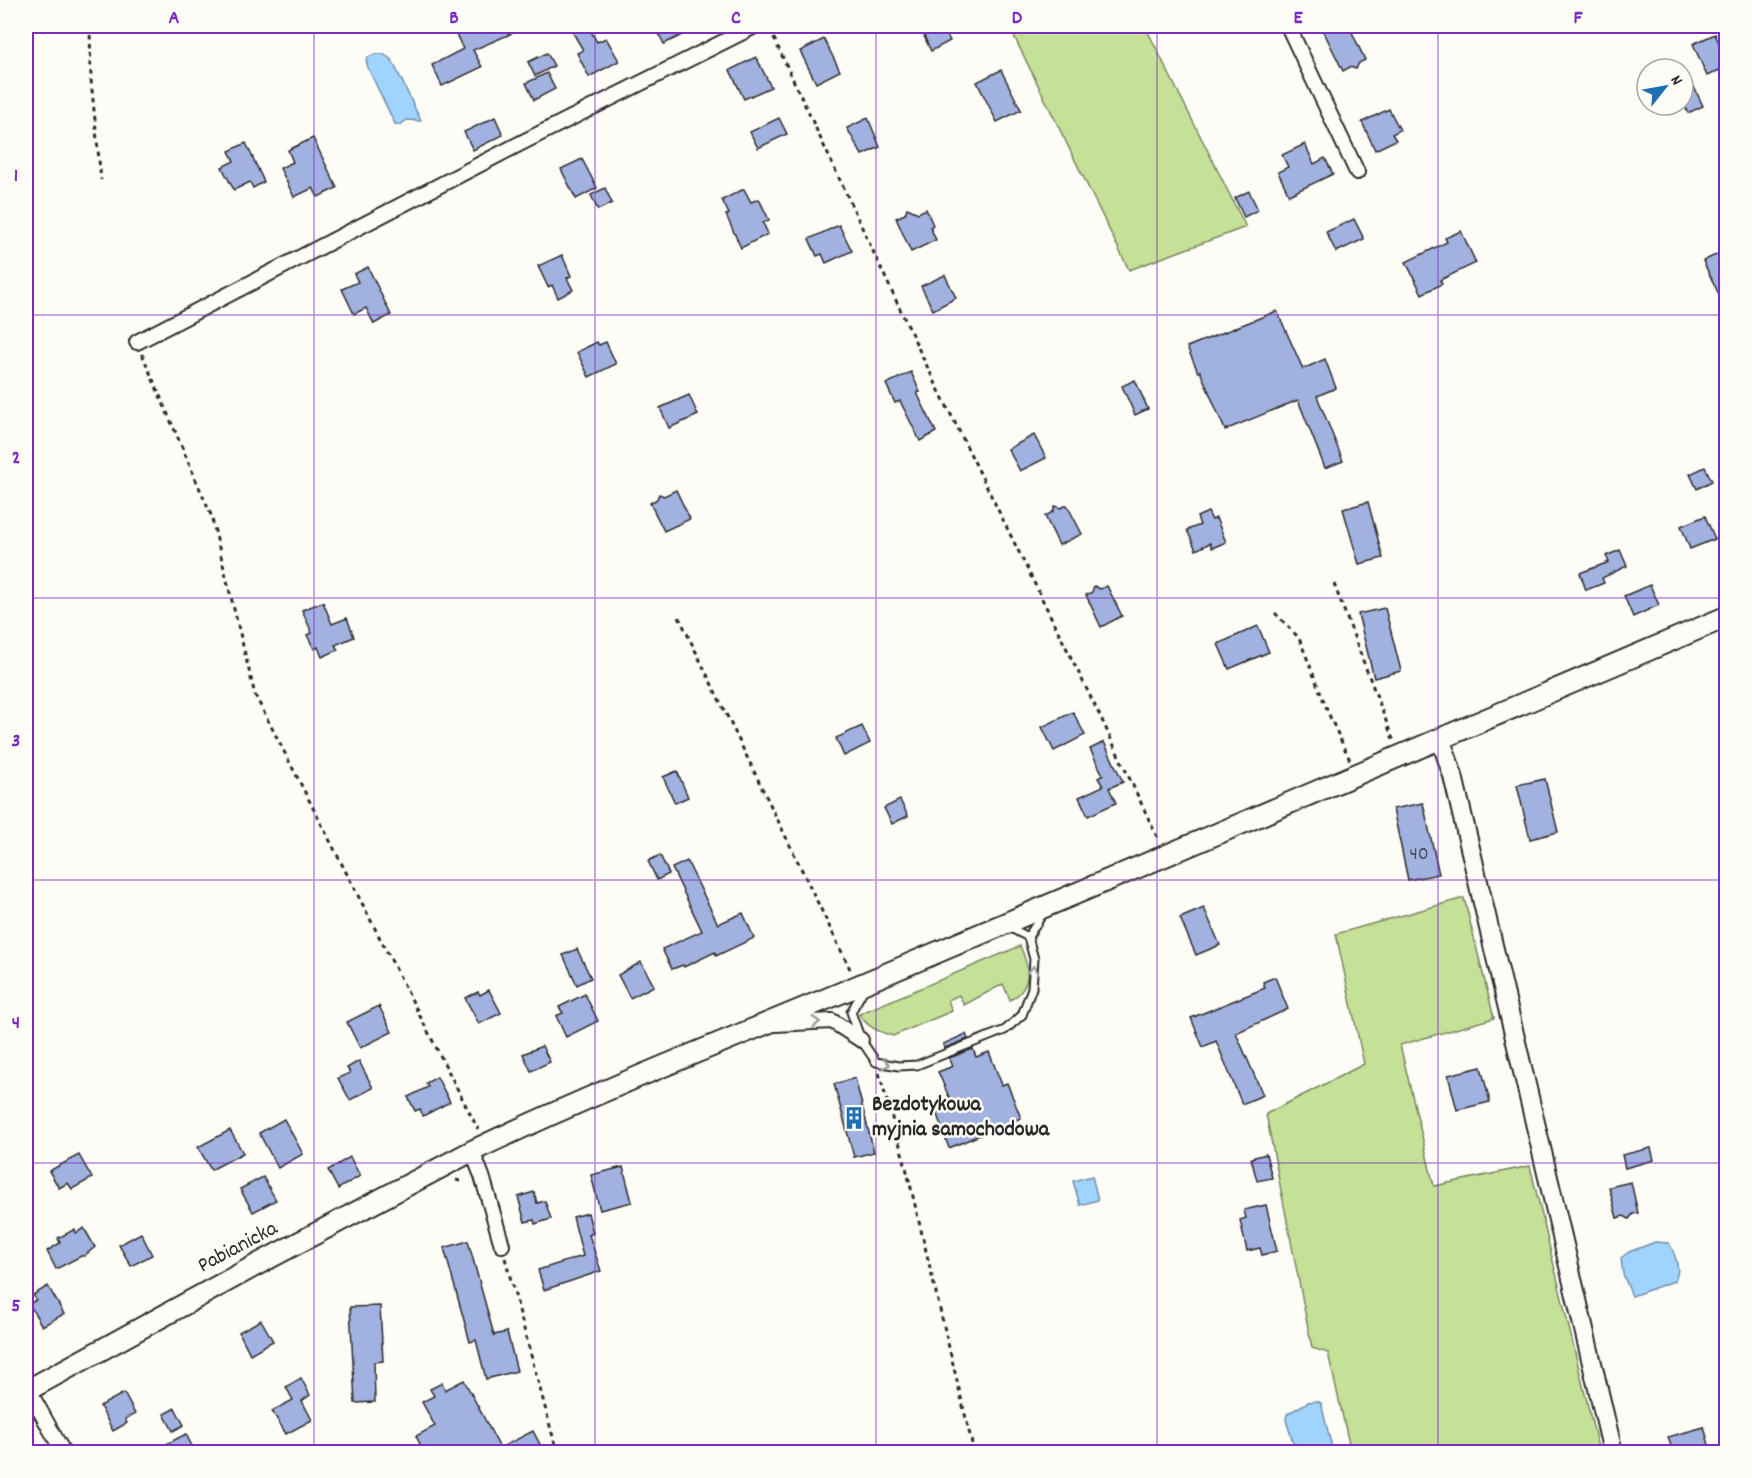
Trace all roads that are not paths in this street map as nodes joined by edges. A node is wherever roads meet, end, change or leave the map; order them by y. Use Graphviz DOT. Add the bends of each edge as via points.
graph roads {
  1 [pos="754,26"];
  2 [pos="1288,26"];
  3 [pos="1357,172"];
  4 [pos="137,342"];
  5 [pos="1726,617"];
  6 [pos="1441,740"];
  7 [pos="1048,905"];
  8 [pos="1004,924"];
  9 [pos="1028,937"];
  10 [pos="863,984"];
  11 [pos="765,1024"];
  12 [pos="861,1040"];
  13 [pos="477,1149"];
  14 [pos="502,1245"];
  15 [pos="27,1390"];
  16 [pos="63,1452"];
  17 [pos="1613,1452"];
  1 -- 4 [label="street"];
  2 -- 3 [label="street"];
  5 -- 6 [label="main road, Pabianicka"];
  6 -- 7 [label="main road, Pabianicka"];
  6 -- 17 [label="street" via="1456,788"];
  7 -- 8 [label="main road, Pabianicka"];
  7 -- 9 [label="lane"];
  8 -- 9 [label="lane"];
  8 -- 10 [label="main road, Pabianicka"];
  12 -- 9 [label="lane, one-way" via="876,1062 917,1065 1005,1030 1022,1015 1032,988 1034,959"];
  10 -- 11 [label="main road, Pabianicka"];
  10 -- 12 [label="lane" via="851,1012"];
  11 -- 12 [label="street, one-way" via="832,1021"];
  11 -- 13 [label="main road, Pabianicka" via="650,1070"];
  13 -- 14 [label="street"];
  13 -- 15 [label="main road, Pabianicka"];
  15 -- 16 [label="street"];
}
